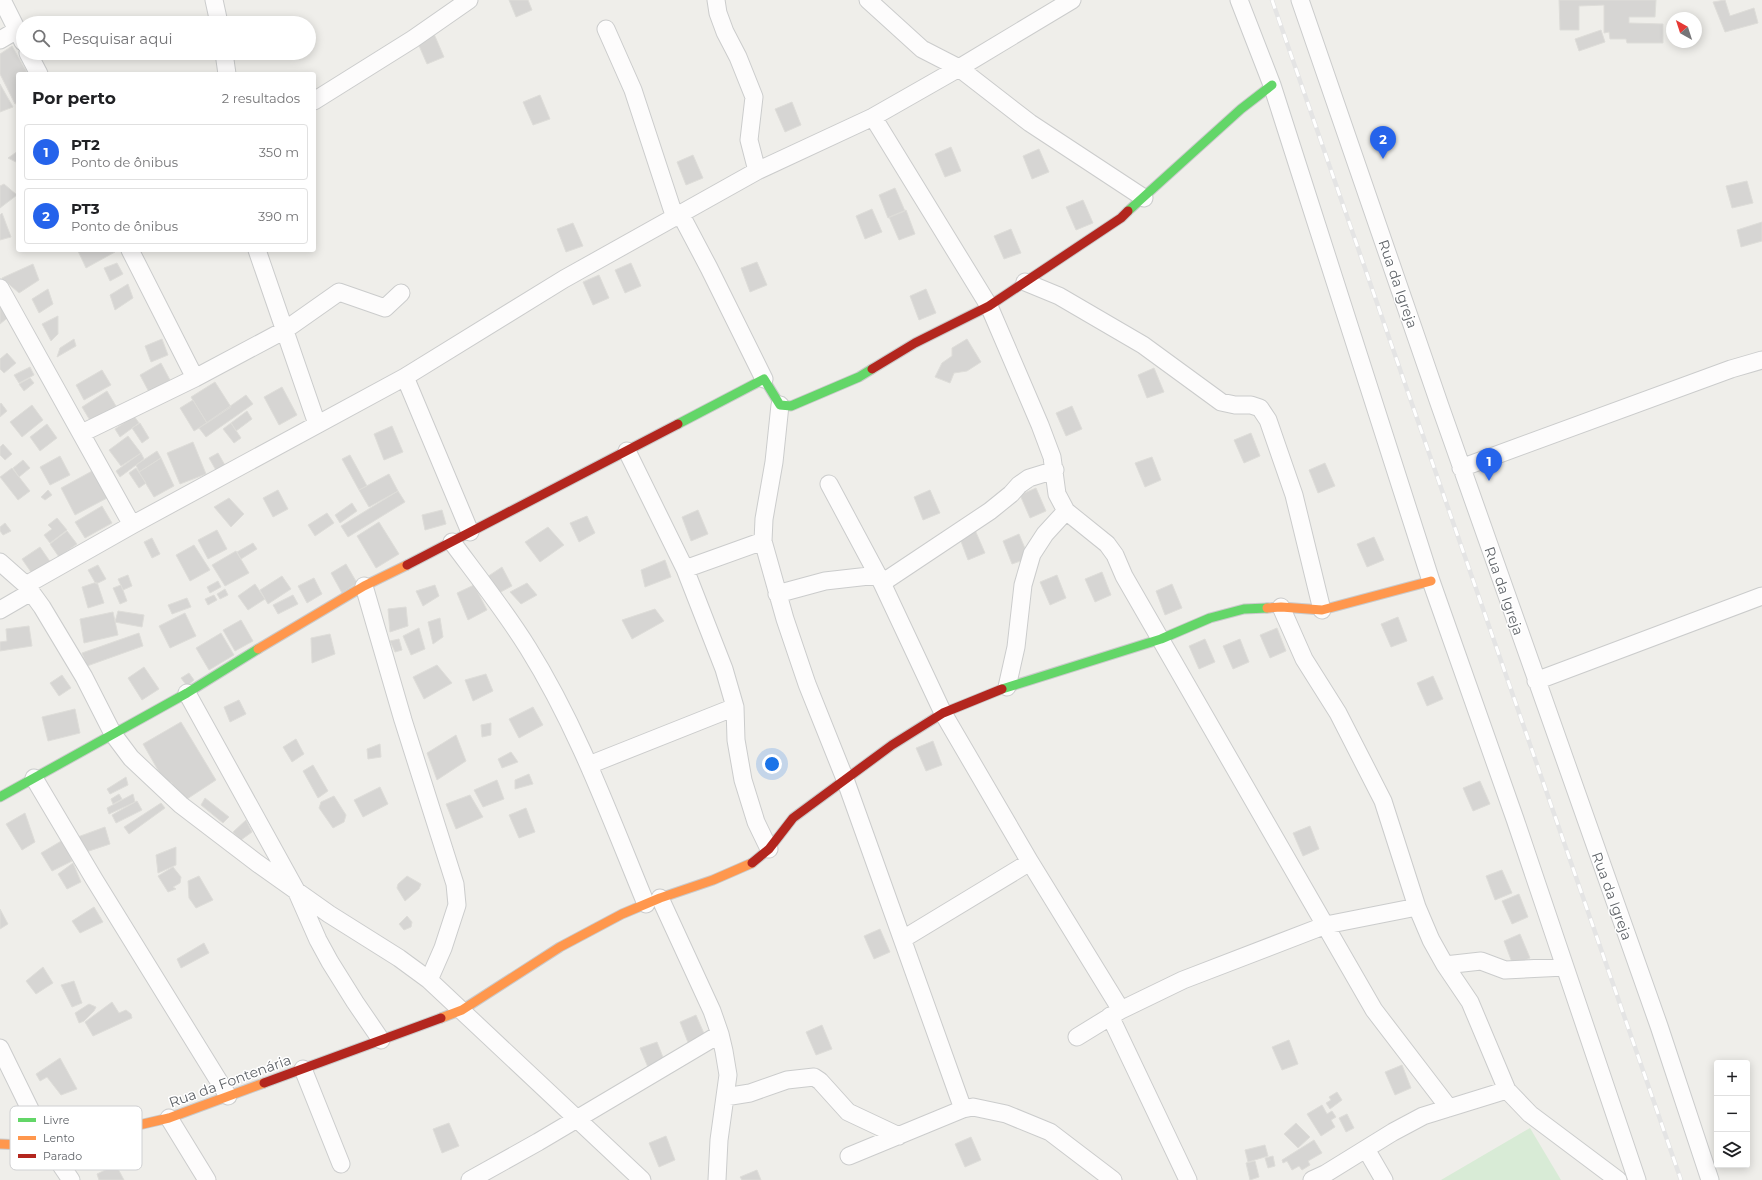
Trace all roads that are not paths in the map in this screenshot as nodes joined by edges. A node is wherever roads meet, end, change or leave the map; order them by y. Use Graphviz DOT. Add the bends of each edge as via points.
graph roads {
  1 [pos="2,0"];
  2 [pos="214,0"];
  3 [pos="469,0"];
  4 [pos="716,0"];
  5 [pos="868,0"];
  6 [pos="1072,0"];
  7 [pos="1239,0"];
  8 [pos="1300,0"];
  9 [pos="217,16"];
  10 [pos="16,28"];
  11 [pos="606,29"];
  12 [pos="16,37"];
  13 [pos="0,40"];
  14 [pos="32,60"];
  15 [pos="225,60"];
  16 [pos="959,68"];
  17 [pos="38,72"];
  18 [pos="227,72"];
  19 [pos="1272,85"];
  20 [pos="316,100"];
  21 [pos="873,117"];
  22 [pos="757,171"];
  23 [pos="1144,198"];
  24 [pos="678,216"];
  25 [pos="131,252"];
  26 [pos="258,252"];
  27 [pos="1025,282"];
  28 [pos="0,288"];
  29 [pos="401,293"];
  30 [pos="989,306"];
  31 [pos="285,330"];
  32 [pos="1762,360"];
  33 [pos="404,377"];
  34 [pos="195,378"];
  35 [pos="764,379"];
  36 [pos="780,405"];
  37 [pos="317,424"];
  38 [pos="82,433"];
  39 [pos="627,451"];
  40 [pos="1461,468"];
  41 [pos="1055,470"];
  42 [pos="829,484"];
  43 [pos="1066,511"];
  44 [pos="132,525"];
  45 [pos="470,532"];
  46 [pos="763,541"];
  47 [pos="452,542"];
  48 [pos="0,562"];
  49 [pos="685,570"];
  50 [pos="880,579"];
  51 [pos="1430,581"];
  52 [pos="364,586"];
  53 [pos="29,589"];
  54 [pos="777,594"];
  55 [pos="1762,596"];
  56 [pos="1281,607"];
  57 [pos="0,610"];
  58 [pos="1322,610"];
  59 [pos="1161,638"];
  60 [pos="1536,681"];
  61 [pos="1007,687"];
  62 [pos="187,693"];
  63 [pos="735,707"];
  64 [pos="943,714"];
  65 [pos="113,734"];
  66 [pos="589,766"];
  67 [pos="34,778"];
  68 [pos="845,779"];
  69 [pos="0,797"];
  70 [pos="769,849"];
  71 [pos="1030,862"];
  72 [pos="296,890"];
  73 [pos="653,901"];
  74 [pos="1417,907"];
  75 [pos="1326,925"];
  76 [pos="902,939"];
  77 [pos="1445,965"];
  78 [pos="1565,967"];
  79 [pos="428,980"];
  80 [pos="462,1010"];
  81 [pos="1115,1013"];
  82 [pos="720,1034"];
  83 [pos="1077,1037"];
  84 [pos="381,1040"];
  85 [pos="0,1048"];
  86 [pos="303,1069"];
  87 [pos="1507,1090"];
  88 [pos="228,1096"];
  89 [pos="725,1097"];
  90 [pos="28,1106"];
  91 [pos="1449,1108"];
  92 [pos="963,1109"];
  93 [pos="168,1118"];
  94 [pos="576,1118"];
  95 [pos="142,1124"];
  96 [pos="899,1136"];
  97 [pos="0,1144"];
  98 [pos="10,1144"];
  99 [pos="1366,1149"];
  100 [pos="849,1156"];
  101 [pos="342,1164"];
  102 [pos="66,1170"];
  103 [pos="71,1180"];
  104 [pos="207,1180"];
  105 [pos="472,1180"];
  106 [pos="642,1180"];
  107 [pos="717,1180"];
  108 [pos="1112,1180"];
  109 [pos="1188,1180"];
  110 [pos="1312,1180"];
  111 [pos="1384,1180"];
  112 [pos="1618,1180"];
  113 [pos="1637,1180"];
  114 [pos="1710,1180"];
  1 -- 10 [label="street"];
  2 -- 9 [label="street"];
  3 -- 20 [label="street" via="413,39"];
  4 -- 22 [label="street" via="724,32 738,57 754,97 749,140"];
  5 -- 16 [label="street" via="922,49"];
  6 -- 16 [label="street"];
  7 -- 19 [label="street"];
  8 -- 40 [label="street, Rua da Igreja"];
  11 -- 24 [label="street" via="633,90"];
  12 -- 13 [label="street"];
  14 -- 17 [label="street"];
  15 -- 18 [label="street"];
  16 -- 21 [label="street"];
  16 -- 23 [label="street" via="1030,123"];
  19 -- 23 [label="street" via="1241,109"];
  19 -- 51 [label="street"];
  21 -- 22 [label="street"];
  21 -- 30 [label="street"];
  22 -- 24 [label="street"];
  23 -- 27 [label="street" via="1121,218"];
  24 -- 33 [label="street" via="564,279"];
  24 -- 35 [label="street" via="709,268"];
  25 -- 34 [label="street"];
  26 -- 31 [label="street"];
  27 -- 30 [label="street"];
  27 -- 58 [label="street" via="1059,296 1143,345 1221,402 1260,408 1268,420 1294,495"];
  28 -- 38 [label="street"];
  29 -- 31 [label="street" via="385,308 338,292"];
  30 -- 36 [label="street" via="915,343 859,376 802,402 791,406"];
  30 -- 41 [label="street" via="1037,418"];
  31 -- 34 [label="street"];
  31 -- 37 [label="street"];
  32 -- 40 [label="street"];
  33 -- 37 [label="street"];
  33 -- 45 [label="street"];
  34 -- 38 [label="street"];
  35 -- 36 [label="street"];
  35 -- 39 [label="street"];
  36 -- 46 [label="street"];
  37 -- 44 [label="street"];
  38 -- 44 [label="street"];
  39 -- 45 [label="street"];
  39 -- 49 [label="street"];
  40 -- 60 [label="street, Rua da Igreja"];
  41 -- 43 [label="street" via="1057,494"];
  41 -- 50 [label="street" via="1029,478 990,511"];
  42 -- 50 [label="street"];
  43 -- 59 [label="street" via="1107,544"];
  43 -- 61 [label="street" via="1045,534 1032,554 1023,585 1016,647"];
  44 -- 53 [label="street"];
  45 -- 47 [label="street"];
  46 -- 49 [label="street"];
  46 -- 54 [label="street"];
  47 -- 52 [label="street"];
  47 -- 66 [label="street" via="528,649"];
  48 -- 53 [label="street"];
  49 -- 63 [label="street" via="724,669"];
  50 -- 54 [label="street" via="825,581"];
  50 -- 64 [label="street"];
  51 -- 58 [label="street, Rua da Fontenária"];
  51 -- 78 [label="street"];
  52 -- 62 [label="street"];
  52 -- 79 [label="street" via="455,884 457,905 443,948"];
  53 -- 57 [label="street"];
  53 -- 65 [label="street" via="84,677"];
  54 -- 68 [label="street" via="807,684"];
  55 -- 60 [label="street"];
  56 -- 58 [label="street, Rua da Fontenária"];
  56 -- 59 [label="street, Rua da Fontenária" via="1244,609 1210,618"];
  56 -- 74 [label="street" via="1304,659 1338,713 1383,801"];
  59 -- 61 [label="street, Rua da Fontenária"];
  59 -- 75 [label="street"];
  60 -- 114 [label="street, Rua da Igreja" via="1656,1019"];
  61 -- 64 [label="street, Rua da Fontenária"];
  62 -- 65 [label="street"];
  62 -- 72 [label="street"];
  63 -- 66 [label="street"];
  63 -- 70 [label="street" via="736,740 743,780 756,822"];
  64 -- 68 [label="street, Rua da Fontenária" via="892,745"];
  64 -- 71 [label="street"];
  65 -- 67 [label="street"];
  65 -- 72 [label="street" via="130,758 181,805 257,864"];
  66 -- 73 [label="street"];
  67 -- 69 [label="street"];
  67 -- 88 [label="street"];
  68 -- 70 [label="street, Rua da Fontenária" via="793,818"];
  68 -- 76 [label="street"];
  70 -- 73 [label="street, Rua da Fontenária" via="753,863"];
  71 -- 76 [label="street"];
  71 -- 81 [label="street"];
  72 -- 79 [label="street"];
  72 -- 84 [label="street" via="330,962"];
  73 -- 80 [label="street, Rua da Fontenária" via="622,914 560,947"];
  73 -- 82 [label="street" via="712,1011"];
  74 -- 75 [label="street"];
  74 -- 77 [label="street"];
  75 -- 81 [label="street" via="1183,980"];
  75 -- 91 [label="street" via="1374,1010"];
  76 -- 92 [label="street"];
  77 -- 78 [label="street" via="1481,961 1505,970"];
  77 -- 87 [label="street" via="1470,1002"];
  78 -- 113 [label="street"];
  79 -- 80 [label="street"];
  80 -- 84 [label="street, Rua da Fontenária"];
  80 -- 94 [label="street"];
  81 -- 83 [label="street"];
  81 -- 109 [label="street"];
  82 -- 89 [label="street" via="728,1075"];
  82 -- 94 [label="street"];
  84 -- 86 [label="street, Rua da Fontenária"];
  85 -- 90 [label="street"];
  86 -- 88 [label="street, Rua da Fontenária"];
  86 -- 101 [label="street"];
  87 -- 91 [label="street"];
  87 -- 112 [label="street" via="1530,1114"];
  88 -- 93 [label="street, Rua da Fontenária"];
  89 -- 96 [label="street" via="750,1093 787,1080 814,1077 848,1112"];
  89 -- 107 [label="street"];
  91 -- 99 [label="street" via="1423,1116"];
  92 -- 96 [label="street"];
  92 -- 108 [label="street" via="973,1107 1006,1114 1050,1132"];
  93 -- 95 [label="street, Rua da Fontenária"];
  93 -- 104 [label="street"];
  94 -- 105 [label="street"];
  94 -- 106 [label="street"];
  96 -- 100 [label="street"];
  97 -- 98 [label="street, Rua da Fontenária"];
  99 -- 110 [label="street"];
  99 -- 111 [label="street"];
  102 -- 103 [label="street"];
}
